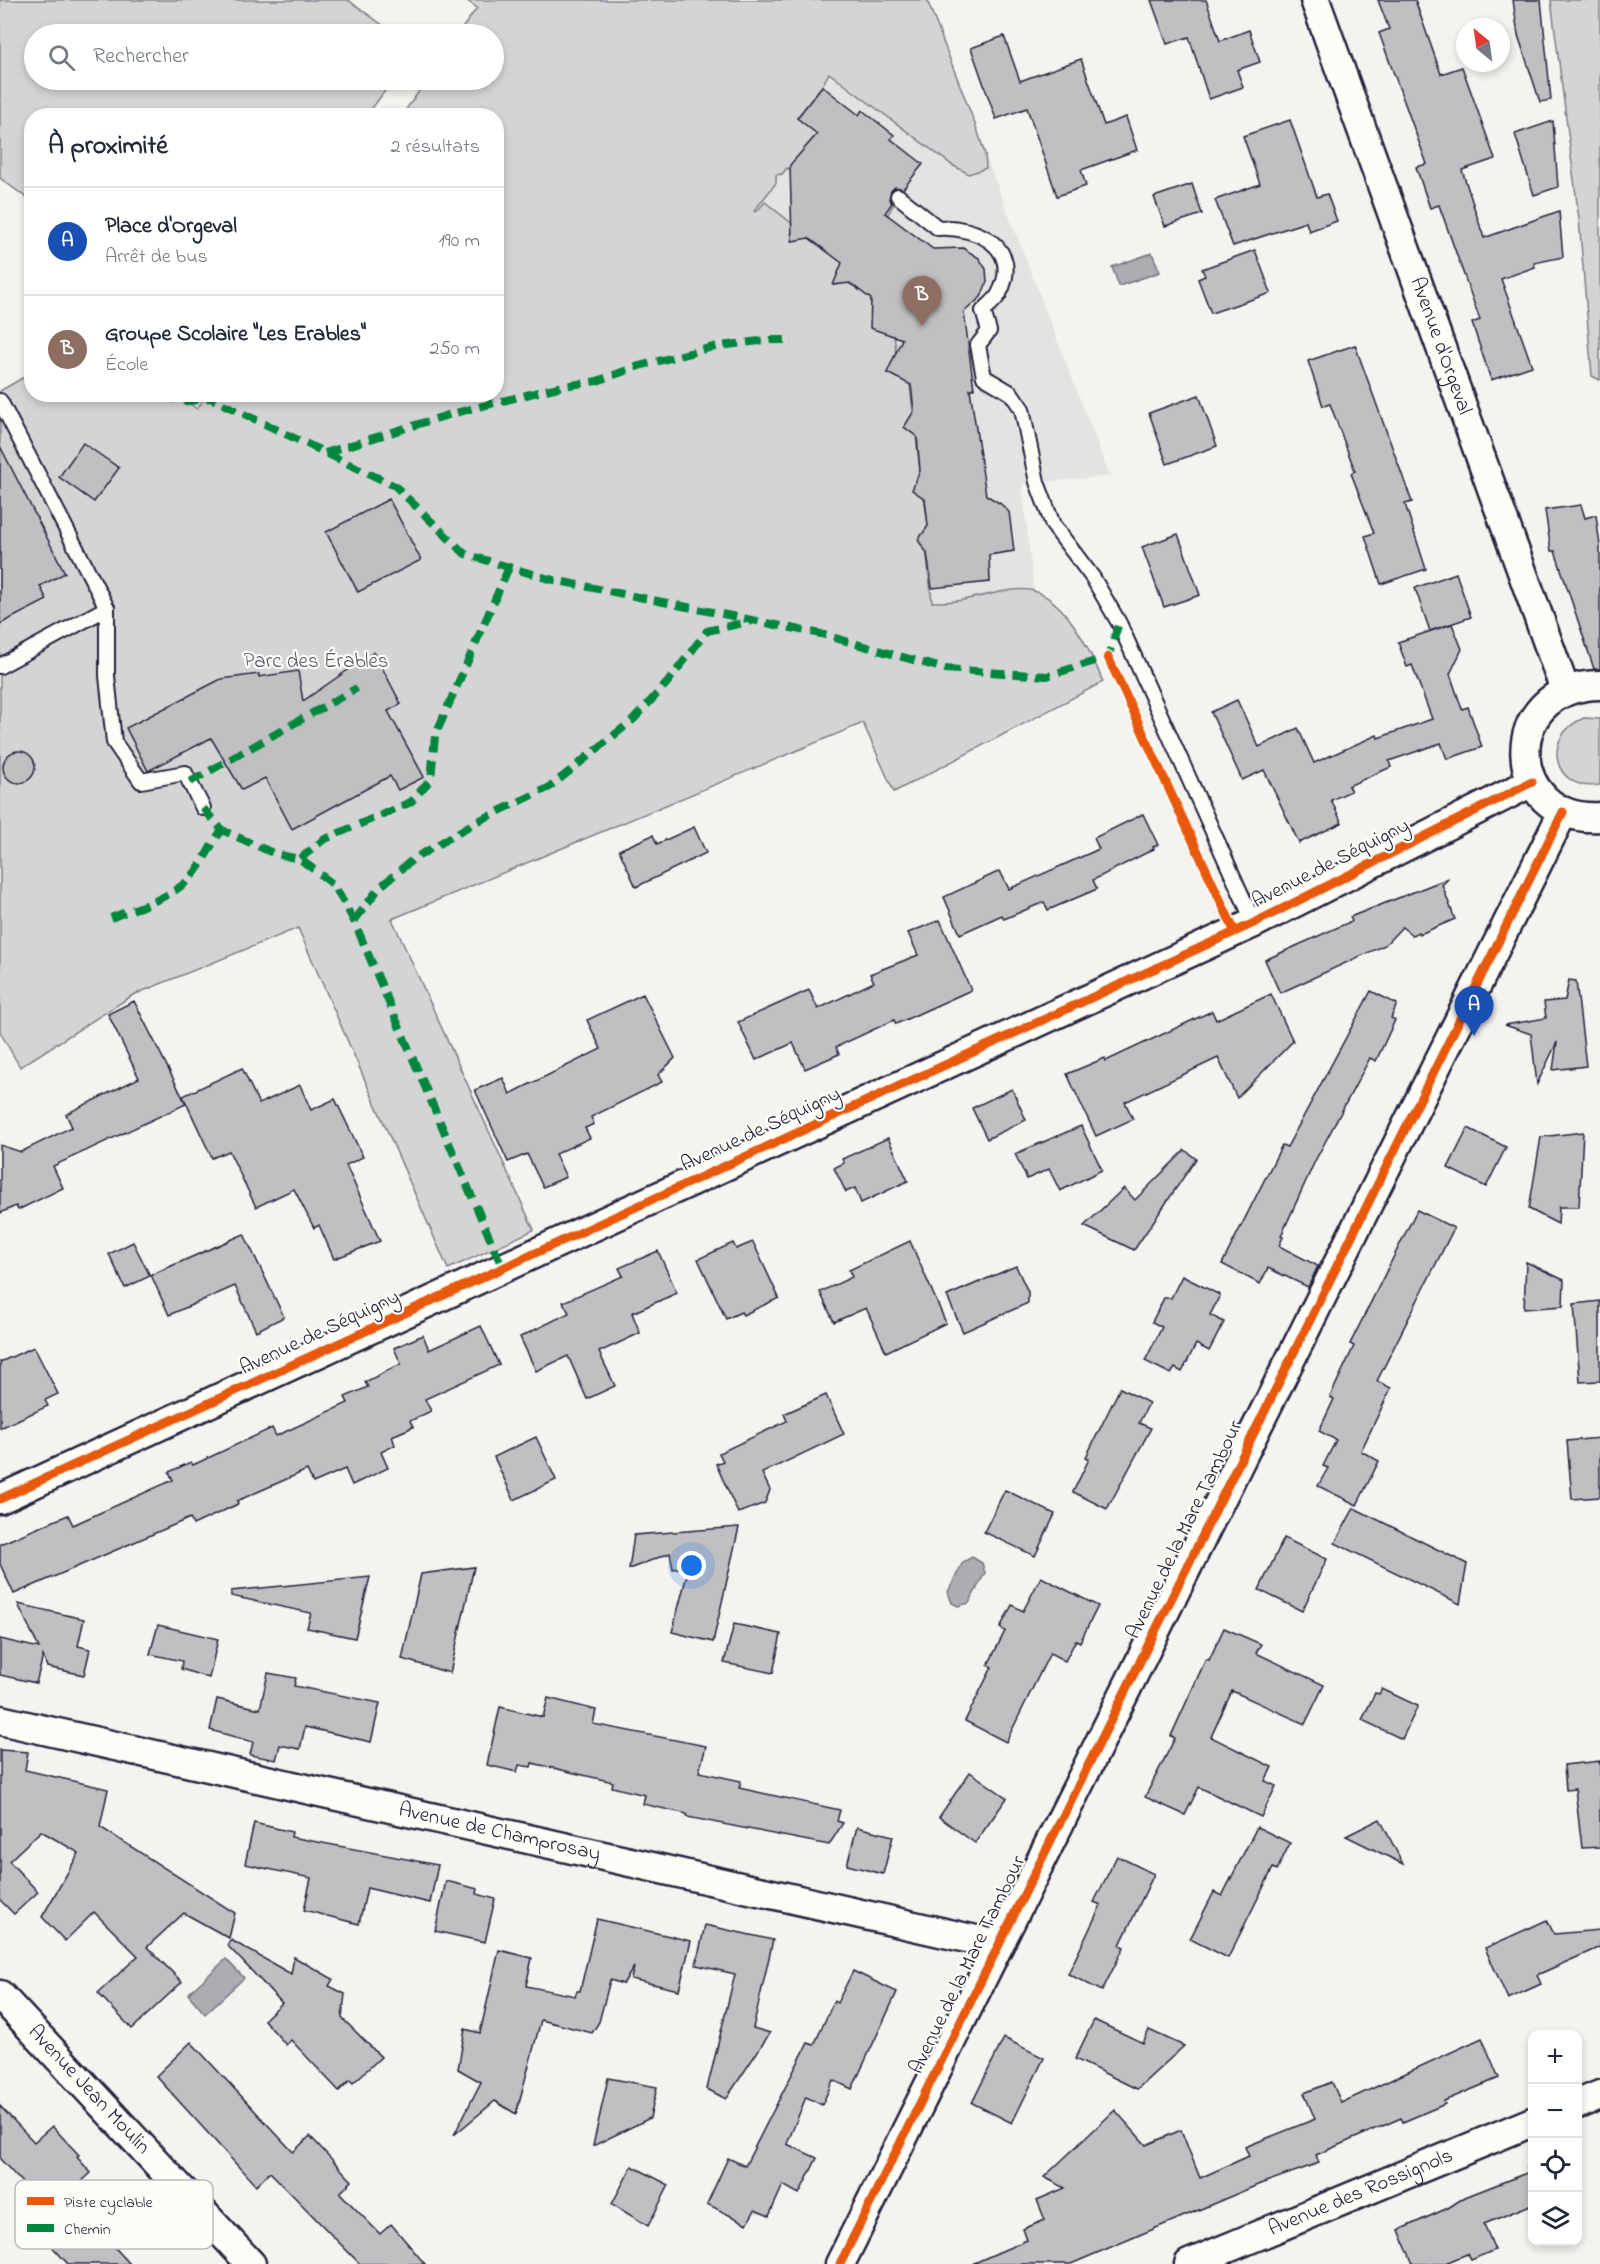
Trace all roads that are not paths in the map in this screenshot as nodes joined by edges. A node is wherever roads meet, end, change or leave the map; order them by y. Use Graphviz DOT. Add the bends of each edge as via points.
graph roads {
  1 [pos="1315,0"];
  2 [pos="898,196"];
  3 [pos="0,401"];
  4 [pos="107,608"];
  5 [pos="0,666"];
  6 [pos="1600,686"];
  7 [pos="1565,690"];
  8 [pos="1532,782"];
  9 [pos="204,808"];
  10 [pos="1563,812"];
  11 [pos="1600,817"];
  12 [pos="1254,923"];
  13 [pos="0,1499"];
  14 [pos="0,1720"];
  15 [pos="998,1945"];
  16 [pos="0,1995"];
  17 [pos="1600,2095"];
  18 [pos="1582,2102"];
  19 [pos="1528,2124"];
  20 [pos="173,2180"];
  21 [pos="213,2223"];
  22 [pos="251,2264"];
  23 [pos="840,2264"];
  24 [pos="1189,2264"];
  1 -- 7 [label="street, Avenue d'Orgeval"];
  2 -- 12 [label="lane" via="938,228 957,227 986,236 1003,260 1005,271 999,294 983,311 989,330 978,345 984,377 1011,393 1022,410 1037,482 1053,525 1093,578 1119,623"];
  3 -- 4 [label="lane"];
  4 -- 5 [label="lane"];
  4 -- 9 [label="lane" via="107,676 114,742 141,781 185,773"];
  6 -- 7 [label="street"];
  7 -- 8 [label="street" via="1547,702 1533,719 1526,740 1526,762"];
  8 -- 10 [label="street" via="1545,800"];
  8 -- 12 [label="street, Avenue de Séquigny"];
  10 -- 11 [label="street" via="1584,818"];
  10 -- 15 [label="street, Avenue de la Mare Tambour"];
  12 -- 13 [label="street, Avenue de Séquigny"];
  14 -- 15 [label="street, Avenue de Champrosay"];
  15 -- 23 [label="street, Avenue de la Mare Tambour"];
  16 -- 20 [label="street, Avenue Jean Moulin"];
  17 -- 18 [label="street"];
  19 -- 24 [label="street, Avenue des Rossignols"];
  21 -- 22 [label="street, Avenue Jean Moulin"];
}
